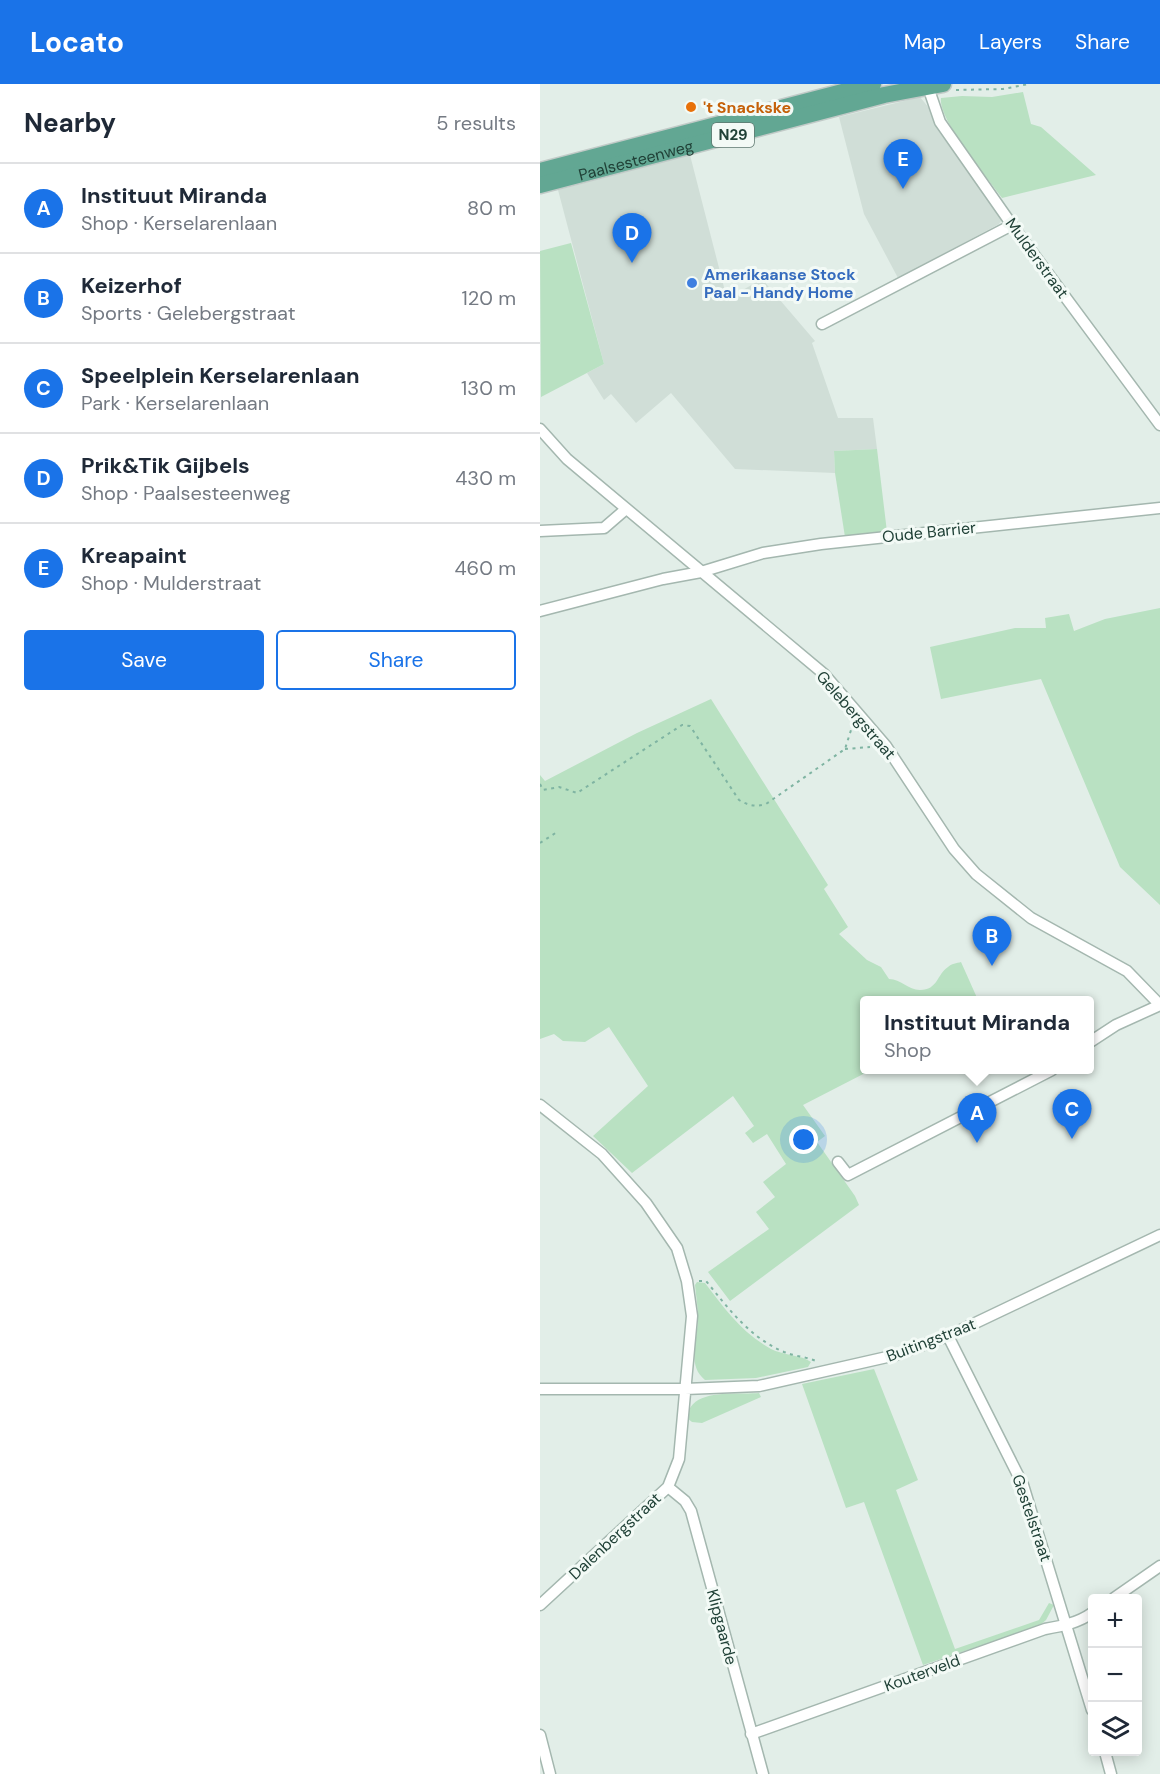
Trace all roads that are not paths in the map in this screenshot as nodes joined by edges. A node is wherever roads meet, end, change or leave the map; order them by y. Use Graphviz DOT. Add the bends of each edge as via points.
graph roads {
  1 [pos="873,84"];
  2 [pos="932,85"];
  3 [pos="540,171"];
  4 [pos="540,185"];
  5 [pos="1012,225"];
  6 [pos="822,324"];
  7 [pos="1160,424"];
  8 [pos="540,429"];
  9 [pos="1160,508"];
  10 [pos="626,509"];
  11 [pos="540,531"];
  12 [pos="701,572"];
  13 [pos="540,611"];
  14 [pos="1160,1005"];
  15 [pos="1094,1039"];
  16 [pos="1044,1074"];
  17 [pos="540,1105"];
  18 [pos="838,1162"];
  19 [pos="1160,1234"];
  20 [pos="948,1336"];
  21 [pos="540,1389"];
  22 [pos="685,1389"];
  23 [pos="668,1487"];
  24 [pos="1160,1566"];
  25 [pos="1121,1594"];
  26 [pos="540,1605"];
  27 [pos="1088,1616"];
  28 [pos="1068,1625"];
  29 [pos="1090,1702"];
  30 [pos="751,1734"];
  31 [pos="540,1735"];
  32 [pos="1106,1756"];
  33 [pos="550,1774"];
  34 [pos="762,1774"];
  35 [pos="1111,1774"];
  1 -- 3 [label="main road, Paalsesteenweg / N29"];
  2 -- 4 [label="main road, Paalsesteenweg / N29"];
  2 -- 5 [label="street, Mulderstraat" via="940,122"];
  5 -- 6 [label="street"];
  5 -- 7 [label="street, Mulderstraat"];
  8 -- 10 [label="street, Gelebergstraat" via="567,459"];
  9 -- 12 [label="street, Oude Barrier" via="821,544 763,553"];
  10 -- 11 [label="street" via="604,528"];
  10 -- 12 [label="street, Gelebergstraat"];
  12 -- 13 [label="street, Oude Barrier"];
  12 -- 14 [label="street, Gelebergstraat" via="824,674 886,746 954,849 976,874 1031,918 1127,971"];
  14 -- 15 [label="street" via="1116,1024"];
  16 -- 18 [label="street" via="848,1175"];
  17 -- 22 [label="street, Dalenbergstraat" via="602,1154 646,1203 677,1248 692,1316"];
  19 -- 20 [label="street, Buitingstraat"];
  20 -- 22 [label="street, Buitingstraat" via="896,1355 759,1386"];
  20 -- 28 [label="street, Gestelstraat" via="1023,1485"];
  21 -- 22 [label="street, Buitingstraat"];
  22 -- 23 [label="street, Dalenbergstraat" via="679,1459"];
  23 -- 26 [label="street, Dalenbergstraat"];
  23 -- 30 [label="street, Klipgaarde" via="691,1511"];
  24 -- 25 [label="street"];
  27 -- 28 [label="street, Kouterveld"];
  28 -- 29 [label="street, Gestelstraat"];
  28 -- 30 [label="street, Kouterveld" via="1045,1629"];
  30 -- 34 [label="street, Klipgaarde"];
  31 -- 33 [label="street"];
  32 -- 35 [label="street"];
}
